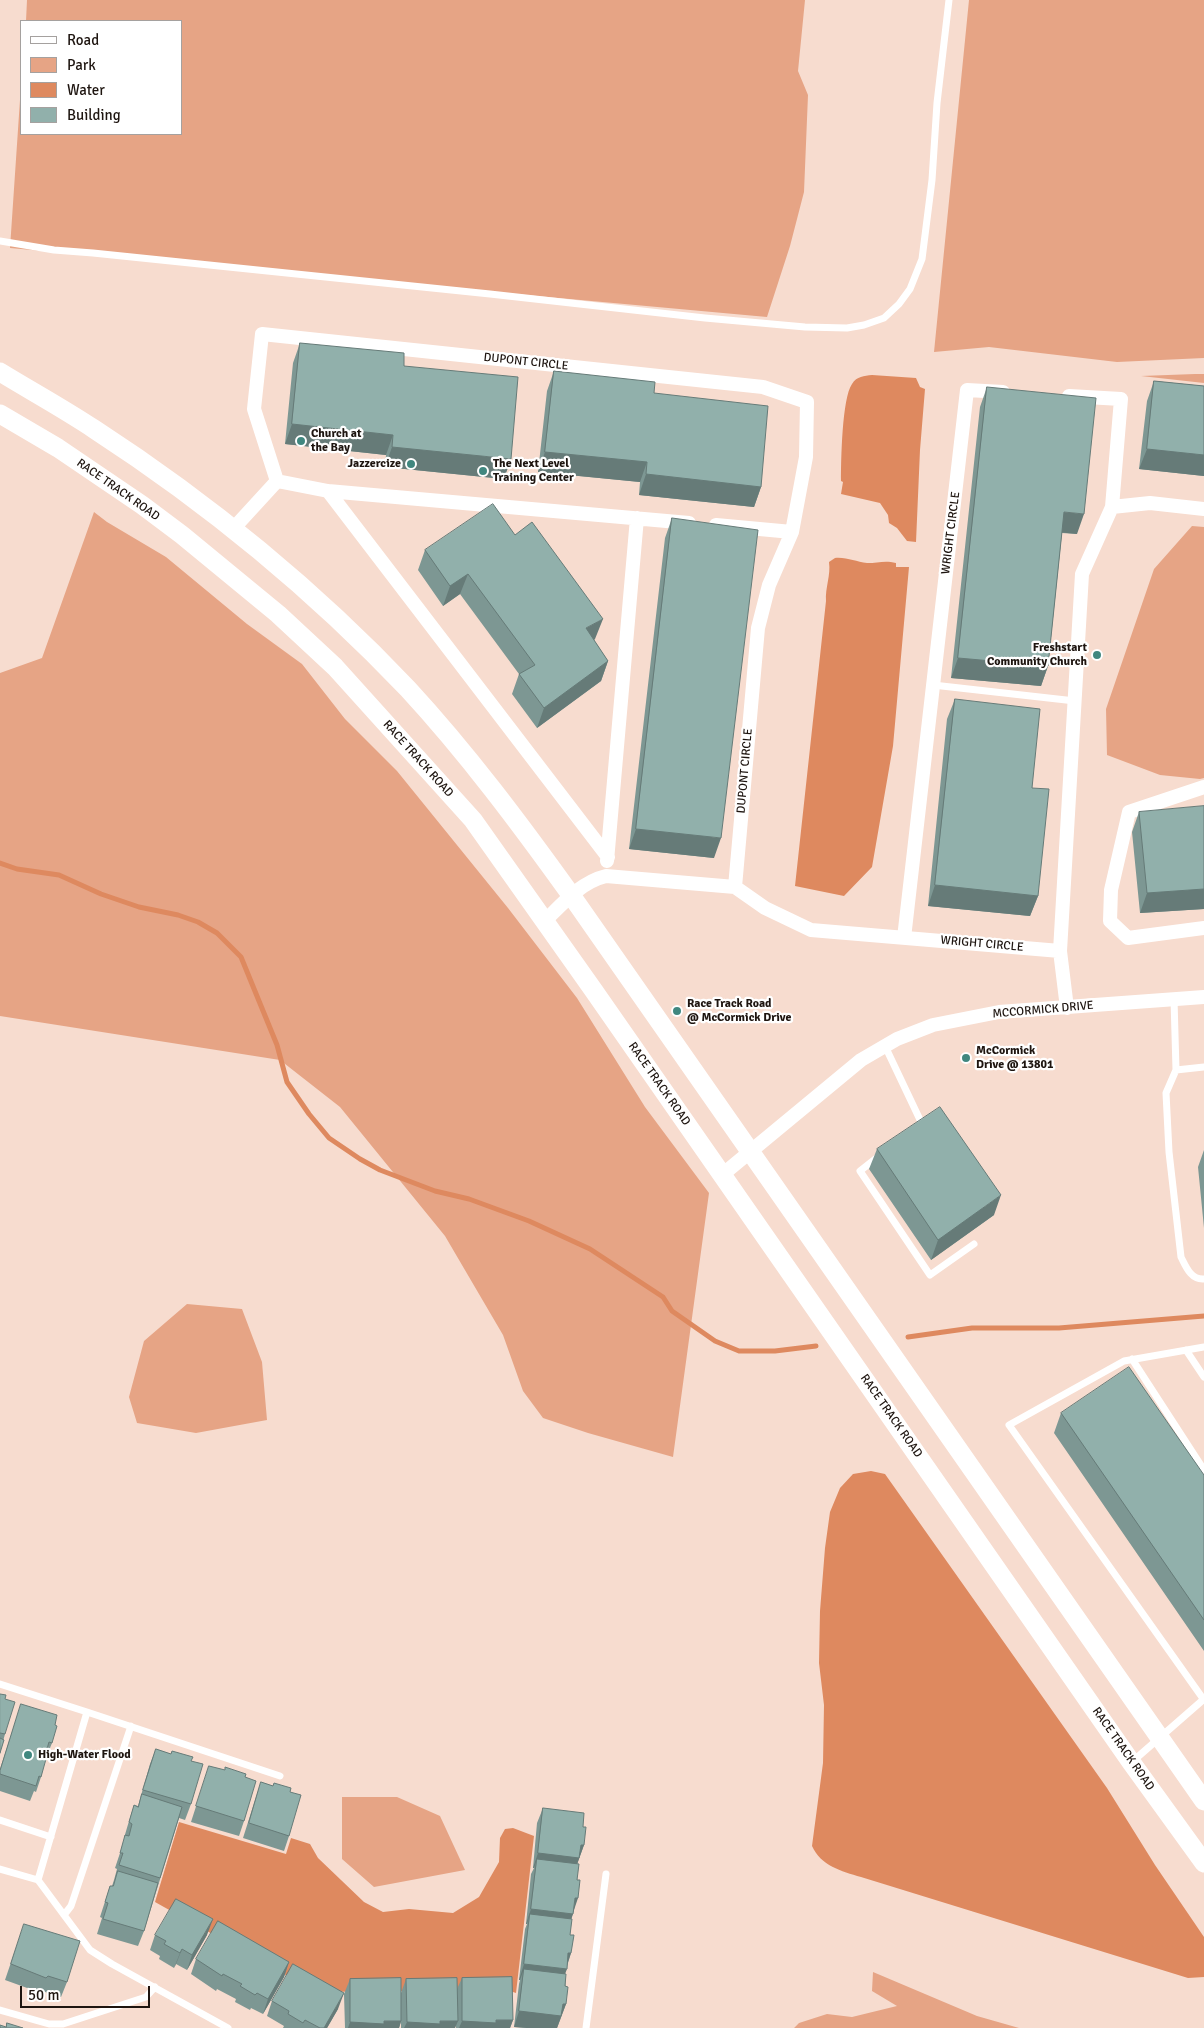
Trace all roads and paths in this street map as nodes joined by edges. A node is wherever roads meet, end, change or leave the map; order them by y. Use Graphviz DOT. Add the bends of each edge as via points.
graph roads {
  1 [pos="949,0"];
  2 [pos="0,241"];
  3 [pos="0,372"];
  4 [pos="1016,393"];
  5 [pos="1054,395"];
  6 [pos="0,414"];
  7 [pos="277,481"];
  8 [pos="328,491"];
  9 [pos="1112,507"];
  10 [pos="1204,509"];
  11 [pos="636,518"];
  12 [pos="233,529"];
  13 [pos="792,532"];
  14 [pos="933,685"];
  15 [pos="1075,701"];
  16 [pos="1204,787"];
  17 [pos="608,857"];
  18 [pos="606,876"];
  19 [pos="735,887"];
  20 [pos="571,895"];
  21 [pos="545,921"];
  22 [pos="1204,928"];
  23 [pos="904,938"];
  24 [pos="1060,951"];
  25 [pos="1204,997"];
  26 [pos="1174,999"];
  27 [pos="1067,1008"];
  28 [pos="885,1046"];
  29 [pos="1204,1067"];
  30 [pos="1176,1070"];
  31 [pos="915,1130"];
  32 [pos="750,1151"];
  33 [pos="884,1152"];
  34 [pos="722,1175"];
  35 [pos="974,1244"];
  36 [pos="1204,1279"];
  37 [pos="1204,1347"];
  38 [pos="1186,1350"];
  39 [pos="1132,1359"];
  40 [pos="1204,1377"];
  41 [pos="1204,1470"];
  42 [pos="0,1684"];
  43 [pos="1204,1699"];
  44 [pos="87,1712"];
  45 [pos="131,1726"];
  46 [pos="1160,1738"];
  47 [pos="1131,1762"];
  48 [pos="280,1776"];
  49 [pos="1204,1801"];
  50 [pos="0,1820"];
  51 [pos="50,1837"];
  52 [pos="1204,1863"];
  53 [pos="0,1869"];
  54 [pos="606,1874"];
  55 [pos="38,1880"];
  56 [pos="64,1915"];
  57 [pos="155,1987"];
  58 [pos="0,2010"];
  59 [pos="228,2028"];
  60 [pos="586,2028"];
  1 -- 2 [label="lane" via="922,259 910,289 899,304 884,318 864,325 805,328 650,313 54,250"];
  3 -- 12 [label="main road" via="94,428"];
  4 -- 14 [label="street, WRIGHT CIRCLE" via="967,390"];
  5 -- 9 [label="street" via="1121,399"];
  6 -- 21 [label="main road, RACE TRACK ROAD" via="58,448 182,535 278,614 334,667 473,820"];
  7 -- 8 [label="street"];
  7 -- 12 [label="street"];
  7 -- 13 [label="street, DUPONT CIRCLE" via="254,409 262,334 763,387 807,402 806,457"];
  8 -- 11 [label="street"];
  8 -- 17 [label="street"];
  9 -- 10 [label="street" via="1150,503"];
  9 -- 15 [label="street" via="1082,574"];
  11 -- 13 [label="street"];
  11 -- 17 [label="street"];
  12 -- 20 [label="main road" via="340,621 408,690 483,778"];
  13 -- 19 [label="street, DUPONT CIRCLE" via="769,585 758,628"];
  14 -- 15 [label="lane"];
  14 -- 23 [label="street, WRIGHT CIRCLE"];
  15 -- 24 [label="street"];
  16 -- 22 [label="street" via="1129,812 1111,890 1110,921 1128,938"];
  17 -- 18 [label="street"];
  18 -- 19 [label="street"];
  18 -- 20 [label="street" via="594,879"];
  19 -- 23 [label="street, WRIGHT CIRCLE" via="765,908 811,930"];
  20 -- 21 [label="street"];
  20 -- 32 [label="main road"];
  21 -- 34 [label="main road, RACE TRACK ROAD"];
  23 -- 24 [label="street, WRIGHT CIRCLE"];
  24 -- 27 [label="street"];
  25 -- 26 [label="street, MCCORMICK DRIVE"];
  26 -- 27 [label="street, MCCORMICK DRIVE"];
  26 -- 30 [label="lane"];
  27 -- 28 [label="street, MCCORMICK DRIVE" via="999,1012 933,1025"];
  28 -- 31 [label="lane" via="922,1124"];
  28 -- 32 [label="street, MCCORMICK DRIVE" via="861,1060"];
  29 -- 30 [label="lane"];
  30 -- 36 [label="lane" via="1166,1093 1169,1152 1182,1257 1188,1272 1199,1280"];
  32 -- 34 [label="street, MCCORMICK DRIVE"];
  32 -- 46 [label="main road"];
  33 -- 35 [label="lane" via="860,1171 930,1275"];
  34 -- 47 [label="main road, RACE TRACK ROAD"];
  37 -- 38 [label="lane"];
  38 -- 39 [label="lane"];
  38 -- 40 [label="lane"];
  39 -- 41 [label="lane"];
  39 -- 43 [label="lane" via="1009,1425"];
  42 -- 44 [label="lane"];
  43 -- 46 [label="lane"];
  44 -- 45 [label="lane"];
  44 -- 51 [label="lane"];
  45 -- 48 [label="lane"];
  45 -- 56 [label="lane" via="71,1906"];
  46 -- 47 [label="lane"];
  46 -- 49 [label="main road"];
  47 -- 52 [label="main road, RACE TRACK ROAD"];
  50 -- 51 [label="lane"];
  51 -- 55 [label="lane"];
  53 -- 55 [label="lane"];
  54 -- 60 [label="lane"];
  55 -- 56 [label="lane"];
  56 -- 57 [label="lane" via="90,1950"];
  57 -- 58 [label="lane" via="146,1998 63,2024 49,2024"];
  57 -- 59 [label="lane"];
}
